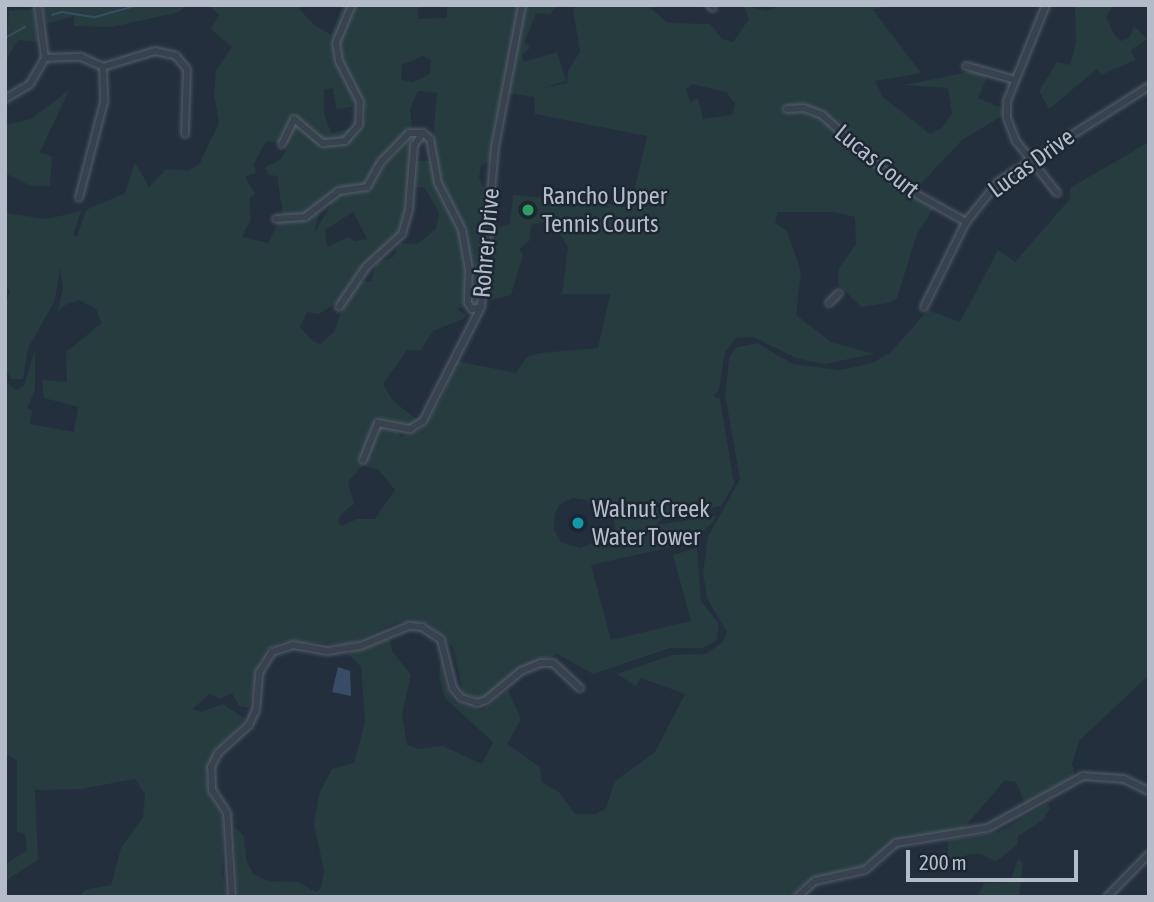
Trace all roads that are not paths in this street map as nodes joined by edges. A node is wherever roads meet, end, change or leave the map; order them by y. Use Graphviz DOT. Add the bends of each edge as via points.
graph roads {
  1 [pos="38,5"];
  2 [pos="352,5"];
  3 [pos="522,5"];
  4 [pos="1045,5"];
  5 [pos="46,58"];
  6 [pos="966,66"];
  7 [pos="103,67"];
  8 [pos="1015,80"];
  9 [pos="1149,86"];
  10 [pos="5,99"];
  11 [pos="787,109"];
  12 [pos="423,133"];
  13 [pos="185,134"];
  14 [pos="282,144"];
  15 [pos="1031,158"];
  16 [pos="1057,193"];
  17 [pos="79,198"];
  18 [pos="276,219"];
  19 [pos="966,222"];
  20 [pos="839,293"];
  21 [pos="829,303"];
  22 [pos="339,307"];
  23 [pos="481,307"];
  24 [pos="924,307"];
  25 [pos="363,460"];
  26 [pos="580,688"];
  27 [pos="1149,791"];
  28 [pos="1149,854"];
  29 [pos="232,897"];
  30 [pos="797,897"];
  31 [pos="1107,897"];
  1 -- 5 [label="street"];
  2 -- 14 [label="street" via="336,43 339,61 360,102 359,125 345,141 323,143 294,119"];
  3 -- 23 [label="street, Rohrer Drive" via="495,148"];
  4 -- 8 [label="street"];
  5 -- 7 [label="street" via="81,57"];
  5 -- 10 [label="street" via="30,84"];
  6 -- 8 [label="street"];
  7 -- 13 [label="street" via="155,51 176,56 187,69"];
  7 -- 17 [label="street" via="104,102"];
  8 -- 15 [label="street" via="1006,118"];
  9 -- 15 [label="street, Lucas Drive"];
  11 -- 19 [label="street, Lucas Court" via="804,108 822,115 900,185"];
  12 -- 18 [label="street" via="409,133 381,162 367,187 339,191 305,217"];
  12 -- 22 [label="street" via="414,145 409,209 401,234 366,267"];
  12 -- 23 [label="street" via="429,139 438,183 462,230 469,269 468,303 472,309"];
  15 -- 16 [label="street"];
  15 -- 19 [label="street, Lucas Drive" via="998,182"];
  19 -- 24 [label="street, Lucas Drive"];
  20 -- 21 [label="street"];
  23 -- 25 [label="street, Rohrer Drive" via="423,421 410,429 378,423"];
  26 -- 29 [label="street" via="553,663 541,663 521,671 486,700 469,701 453,688 442,640 422,627 410,626 360,646 328,651 293,645 272,652 259,673 256,710 249,725 218,753 211,768 212,790 227,813"];
  27 -- 30 [label="street" via="1124,779 1083,776 988,828 896,843 865,870 815,881"];
  28 -- 31 [label="street"];
}
